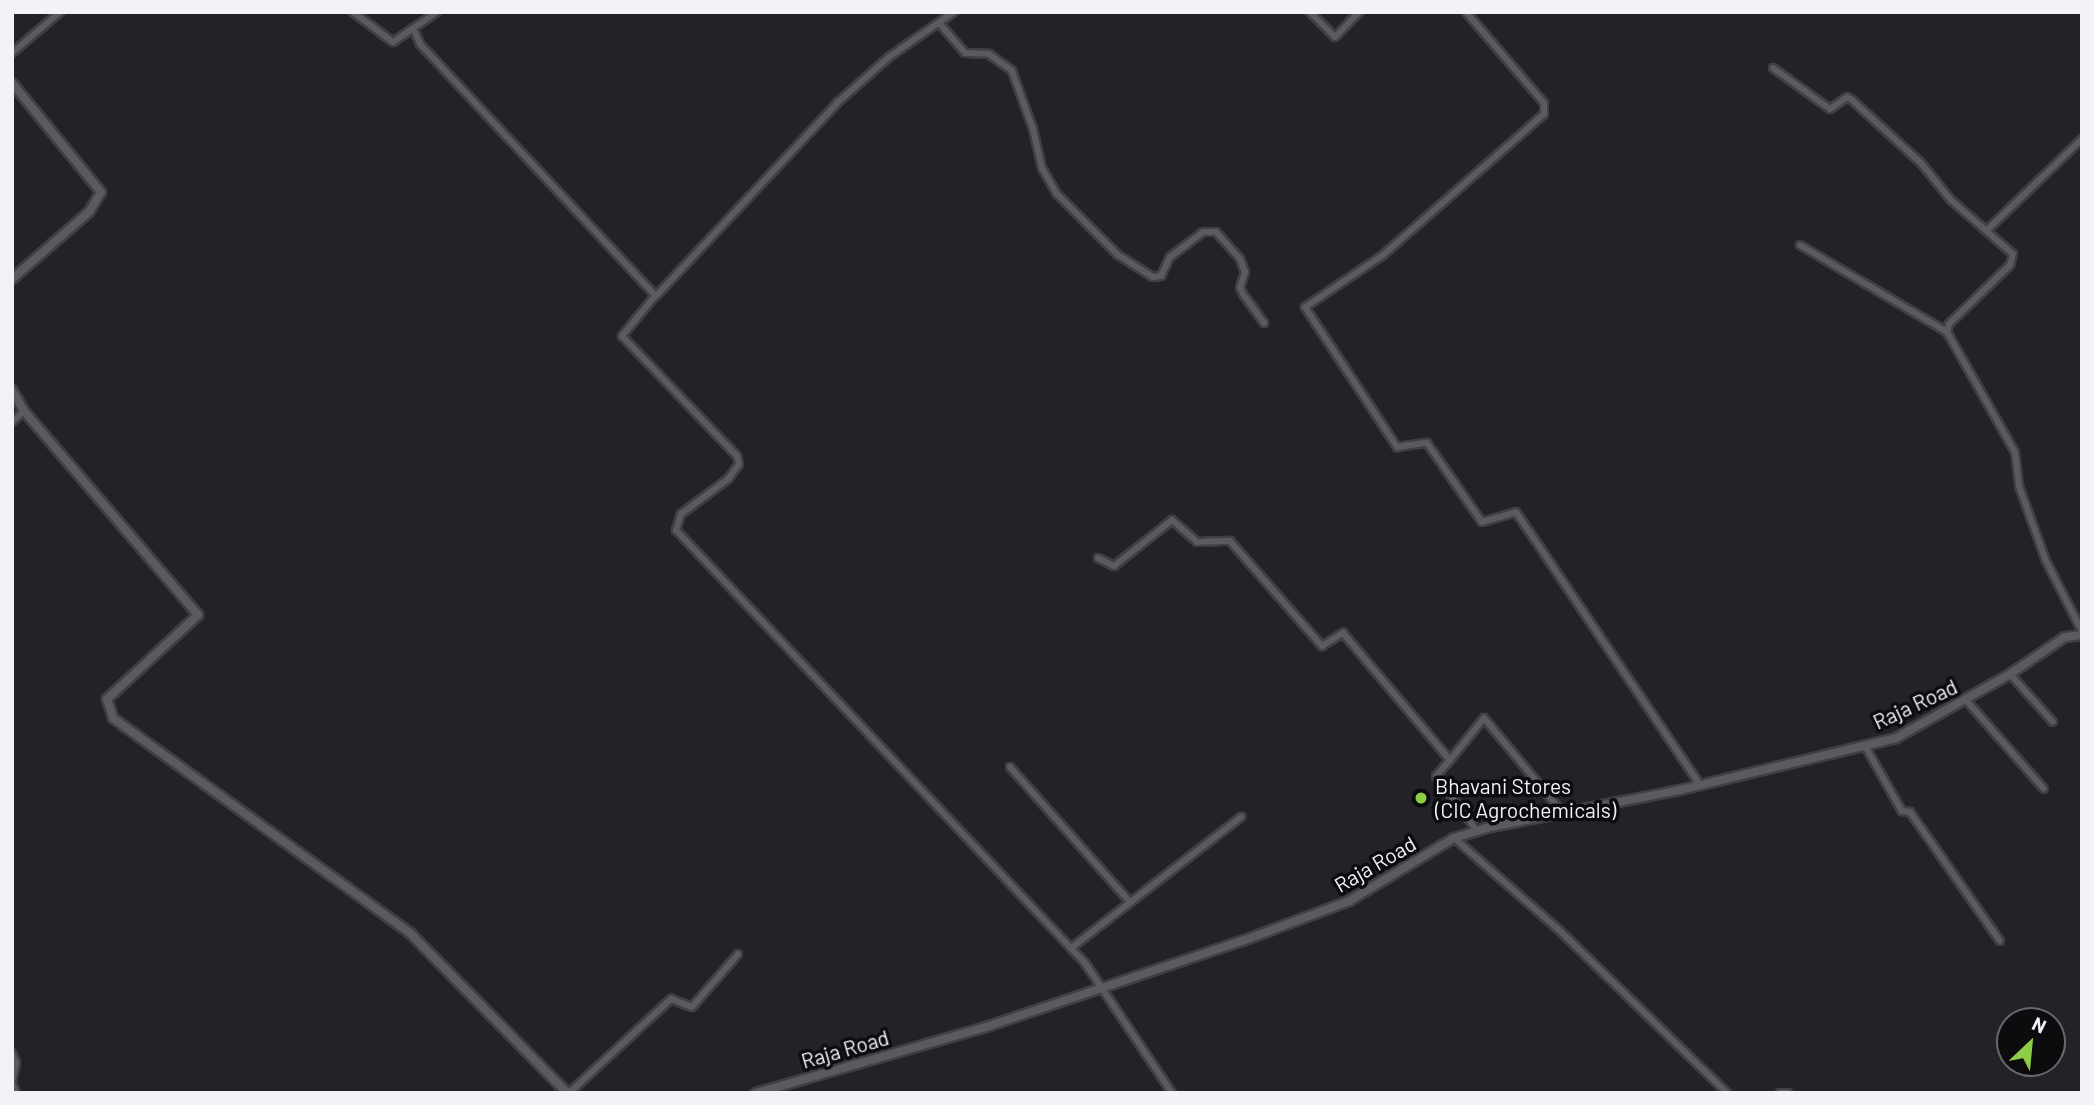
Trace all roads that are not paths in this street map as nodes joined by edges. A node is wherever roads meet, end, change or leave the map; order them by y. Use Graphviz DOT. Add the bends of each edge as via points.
graph roads {
  1 [pos="60,12"];
  2 [pos="353,12"];
  3 [pos="437,12"];
  4 [pos="954,12"];
  5 [pos="1310,12"];
  6 [pos="1359,12"];
  7 [pos="1466,12"];
  8 [pos="940,24"];
  9 [pos="413,28"];
  10 [pos="12,53"];
  11 [pos="1773,68"];
  12 [pos="12,83"];
  13 [pos="2082,139"];
  14 [pos="1987,230"];
  15 [pos="1800,245"];
  16 [pos="12,279"];
  17 [pos="655,296"];
  18 [pos="1264,323"];
  19 [pos="1947,332"];
  20 [pos="12,390"];
  21 [pos="24,411"];
  22 [pos="12,422"];
  23 [pos="1098,558"];
  24 [pos="2082,633"];
  25 [pos="2010,674"];
  26 [pos="1966,700"];
  27 [pos="2053,722"];
  28 [pos="1865,746"];
  29 [pos="1450,760"];
  30 [pos="1010,767"];
  31 [pos="1700,785"];
  32 [pos="2044,789"];
  33 [pos="1563,813"];
  34 [pos="1241,817"];
  35 [pos="1477,831"];
  36 [pos="1454,838"];
  37 [pos="1130,902"];
  38 [pos="2000,941"];
  39 [pos="1070,947"];
  40 [pos="738,954"];
  41 [pos="1103,987"];
  42 [pos="12,1053"];
  43 [pos="12,1082"];
  44 [pos="16,1093"];
  45 [pos="568,1093"];
  46 [pos="755,1093"];
  47 [pos="1172,1093"];
  48 [pos="1727,1093"];
  49 [pos="1780,1093"];
  50 [pos="1788,1093"];
  1 -- 10 [label="street"];
  2 -- 9 [label="street" via="393,42"];
  3 -- 9 [label="street"];
  4 -- 8 [label="street"];
  5 -- 6 [label="street" via="1335,37"];
  7 -- 31 [label="street" via="1544,103 1544,114 1383,256 1305,307 1397,447 1427,443 1482,522 1516,512"];
  8 -- 17 [label="street" via="889,57 837,103"];
  8 -- 18 [label="street" via="965,52 989,54 1012,71 1042,168 1057,194 1118,255 1153,277 1161,276 1170,257 1203,232 1216,232 1240,259 1245,272 1240,287"];
  9 -- 17 [label="street" via="420,44"];
  11 -- 14 [label="street" via="1830,109 1847,97 1852,100"];
  12 -- 16 [label="street" via="100,192 89,212"];
  13 -- 14 [label="street"];
  14 -- 19 [label="street" via="2013,254 2010,265 1949,324"];
  15 -- 19 [label="street"];
  17 -- 39 [label="street" via="622,336 737,456 739,464 728,480 681,514 676,530"];
  19 -- 24 [label="street" via="2015,452 2019,486 2046,561"];
  20 -- 21 [label="street"];
  21 -- 22 [label="street"];
  21 -- 45 [label="street" via="198,615 107,699 113,718 410,933"];
  23 -- 29 [label="street" via="1114,566 1172,520 1197,542 1230,541 1322,646 1343,633"];
  24 -- 25 [label="street, Raja Road" via="2064,637"];
  25 -- 26 [label="street, Raja Road"];
  25 -- 27 [label="street"];
  26 -- 28 [label="street, Raja Road" via="1896,738"];
  26 -- 32 [label="street"];
  28 -- 31 [label="street, Raja Road"];
  28 -- 38 [label="street" via="1902,811 1910,812"];
  29 -- 33 [label="street" via="1484,718"];
  29 -- 35 [label="street" via="1436,776"];
  30 -- 37 [label="street"];
  31 -- 33 [label="street, Raja Road"];
  33 -- 35 [label="street, Raja Road"];
  34 -- 37 [label="street"];
  35 -- 36 [label="street, Raja Road"];
  36 -- 41 [label="street, Raja Road" via="1349,901"];
  36 -- 48 [label="street" via="1558,929"];
  37 -- 39 [label="street"];
  39 -- 41 [label="street"];
  40 -- 45 [label="street" via="692,1007 671,999"];
  41 -- 46 [label="street, Raja Road" via="989,1026"];
  41 -- 47 [label="street"];
  42 -- 43 [label="street" via="16,1063"];
  43 -- 44 [label="street"];
  49 -- 50 [label="street"];
}
